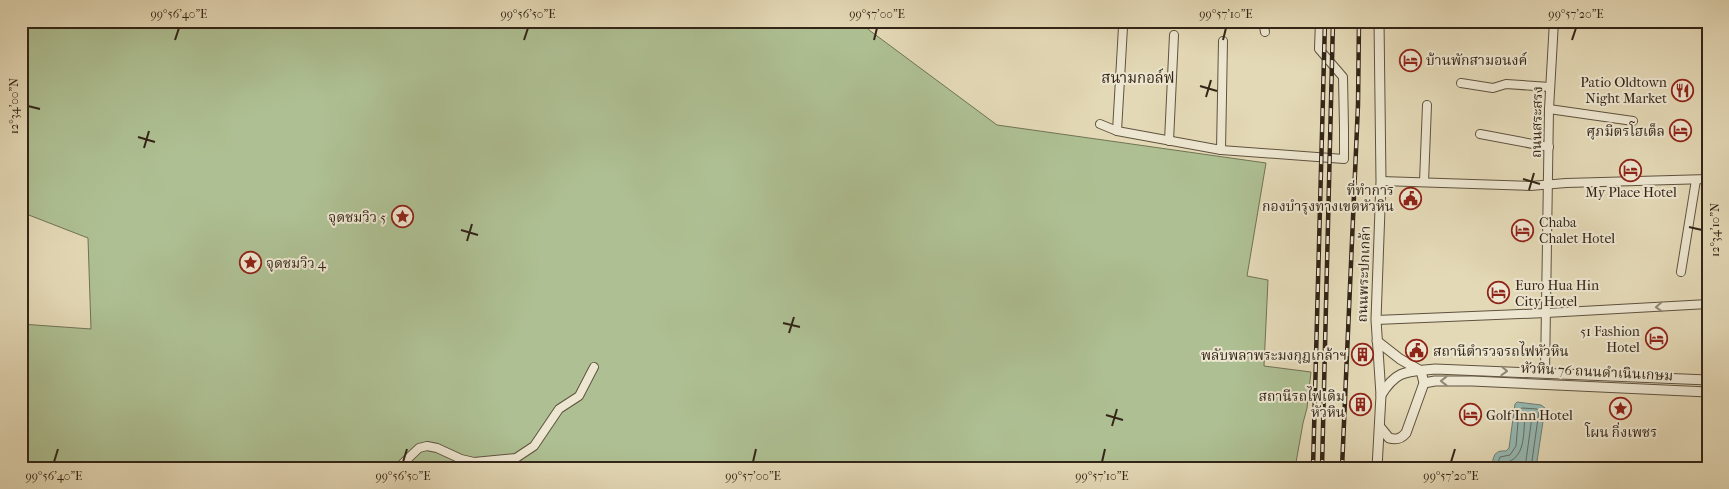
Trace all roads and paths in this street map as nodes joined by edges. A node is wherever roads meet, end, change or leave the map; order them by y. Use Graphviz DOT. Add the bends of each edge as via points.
graph roads {
  1 [pos="1264,21"];
  2 [pos="1320,21"];
  3 [pos="1378,21"];
  4 [pos="1554,21"];
  5 [pos="1122,28"];
  6 [pos="1265,32"];
  7 [pos="1174,36"];
  8 [pos="1223,41"];
  9 [pos="1461,83"];
  10 [pos="1550,87"];
  11 [pos="1427,105"];
  12 [pos="1549,109"];
  13 [pos="1633,121"];
  14 [pos="1100,124"];
  15 [pos="1117,131"];
  16 [pos="1480,134"];
  17 [pos="1169,141"];
  18 [pos="1548,147"];
  19 [pos="1220,150"];
  20 [pos="1708,179"];
  21 [pos="1696,180"];
  22 [pos="1381,181"];
  23 [pos="1424,182"];
  24 [pos="1548,184"];
  25 [pos="1681,272"];
  26 [pos="1708,304"];
  27 [pos="1546,313"];
  28 [pos="1376,320"];
  29 [pos="1377,341"];
  30 [pos="594,367"];
  31 [pos="1421,370"];
  32 [pos="1473,370"];
  33 [pos="1546,373"];
  34 [pos="1635,376"];
  35 [pos="1708,380"];
  36 [pos="1472,381"];
  37 [pos="1424,383"];
  38 [pos="1545,383"];
  39 [pos="1635,388"];
  40 [pos="1708,392"];
  41 [pos="1381,395"];
  42 [pos="1380,426"];
  43 [pos="1398,439"];
  44 [pos="1378,458"];
  45 [pos="398,468"];
  46 [pos="1377,468"];
  1 -- 6 [label="street"];
  2 -- 19 [label="street" via="1319,48 1342,77 1344,159"];
  3 -- 22 [label="street, ถนนพระปกเกล้า"];
  4 -- 10 [label="street, ถนนสระสรง"];
  5 -- 15 [label="street"];
  7 -- 17 [label="street"];
  8 -- 19 [label="street"];
  9 -- 10 [label="street" via="1493,88 1506,84"];
  10 -- 12 [label="street, ถนนสระสรง"];
  11 -- 23 [label="street"];
  12 -- 13 [label="street"];
  12 -- 18 [label="street, ถนนสระสรง"];
  14 -- 15 [label="street"];
  15 -- 17 [label="street"];
  16 -- 18 [label="street"];
  17 -- 19 [label="street"];
  18 -- 24 [label="street, ถนนสระสรง"];
  20 -- 21 [label="street"];
  21 -- 24 [label="street"];
  21 -- 25 [label="street"];
  22 -- 23 [label="street"];
  22 -- 28 [label="street, ถนนพระปกเกล้า"];
  23 -- 24 [label="street"];
  24 -- 27 [label="street, ถนนสระสรง"];
  26 -- 27 [label="street, one-way"];
  27 -- 28 [label="street"];
  27 -- 33 [label="street, ถนนสระสรง"];
  28 -- 29 [label="street, ถนนพระปกเกล้า"];
  29 -- 31 [label="street"];
  29 -- 41 [label="street, ถนนพระปกเกล้า"];
  30 -- 45 [label="street" via="579,396 559,409 534,446 516,458 474,462 427,446 419,448"];
  31 -- 32 [label="street, หัวหิน 76 ถนนดำเนินเกษม"];
  31 -- 37 [label="street"];
  31 -- 41 [label="street, หัวหิน 76 ถนนดำเนินเกษม" via="1394,377"];
  32 -- 33 [label="street, หัวหิน 76 ถนนดำเนินเกษม, one-way"];
  32 -- 36 [label="street"];
  33 -- 34 [label="street, หัวหิน 76 ถนนดำเนินเกษม"];
  33 -- 38 [label="street"];
  34 -- 35 [label="street, หัวหิน 76 ถนนดำเนินเกษม"];
  34 -- 39 [label="street"];
  36 -- 37 [label="street, หัวหิน 76 ถนนดำเนินเกษม, one-way"];
  36 -- 38 [label="street, หัวหิน 76 ถนนดำเนินเกษม"];
  37 -- 43 [label="street" via="1406,433"];
  38 -- 39 [label="street, หัวหิน 76 ถนนดำเนินเกษม"];
  39 -- 40 [label="street, หัวหิน 76 ถนนดำเนินเกษม"];
  41 -- 42 [label="street, ถนนพระปกเกล้า"];
  42 -- 43 [label="street" via="1389,438"];
  42 -- 44 [label="street, ถนนพระปกเกล้า"];
  43 -- 44 [label="street" via="1387,445"];
  44 -- 46 [label="street, ถนนพระปกเกล้า"];
}
